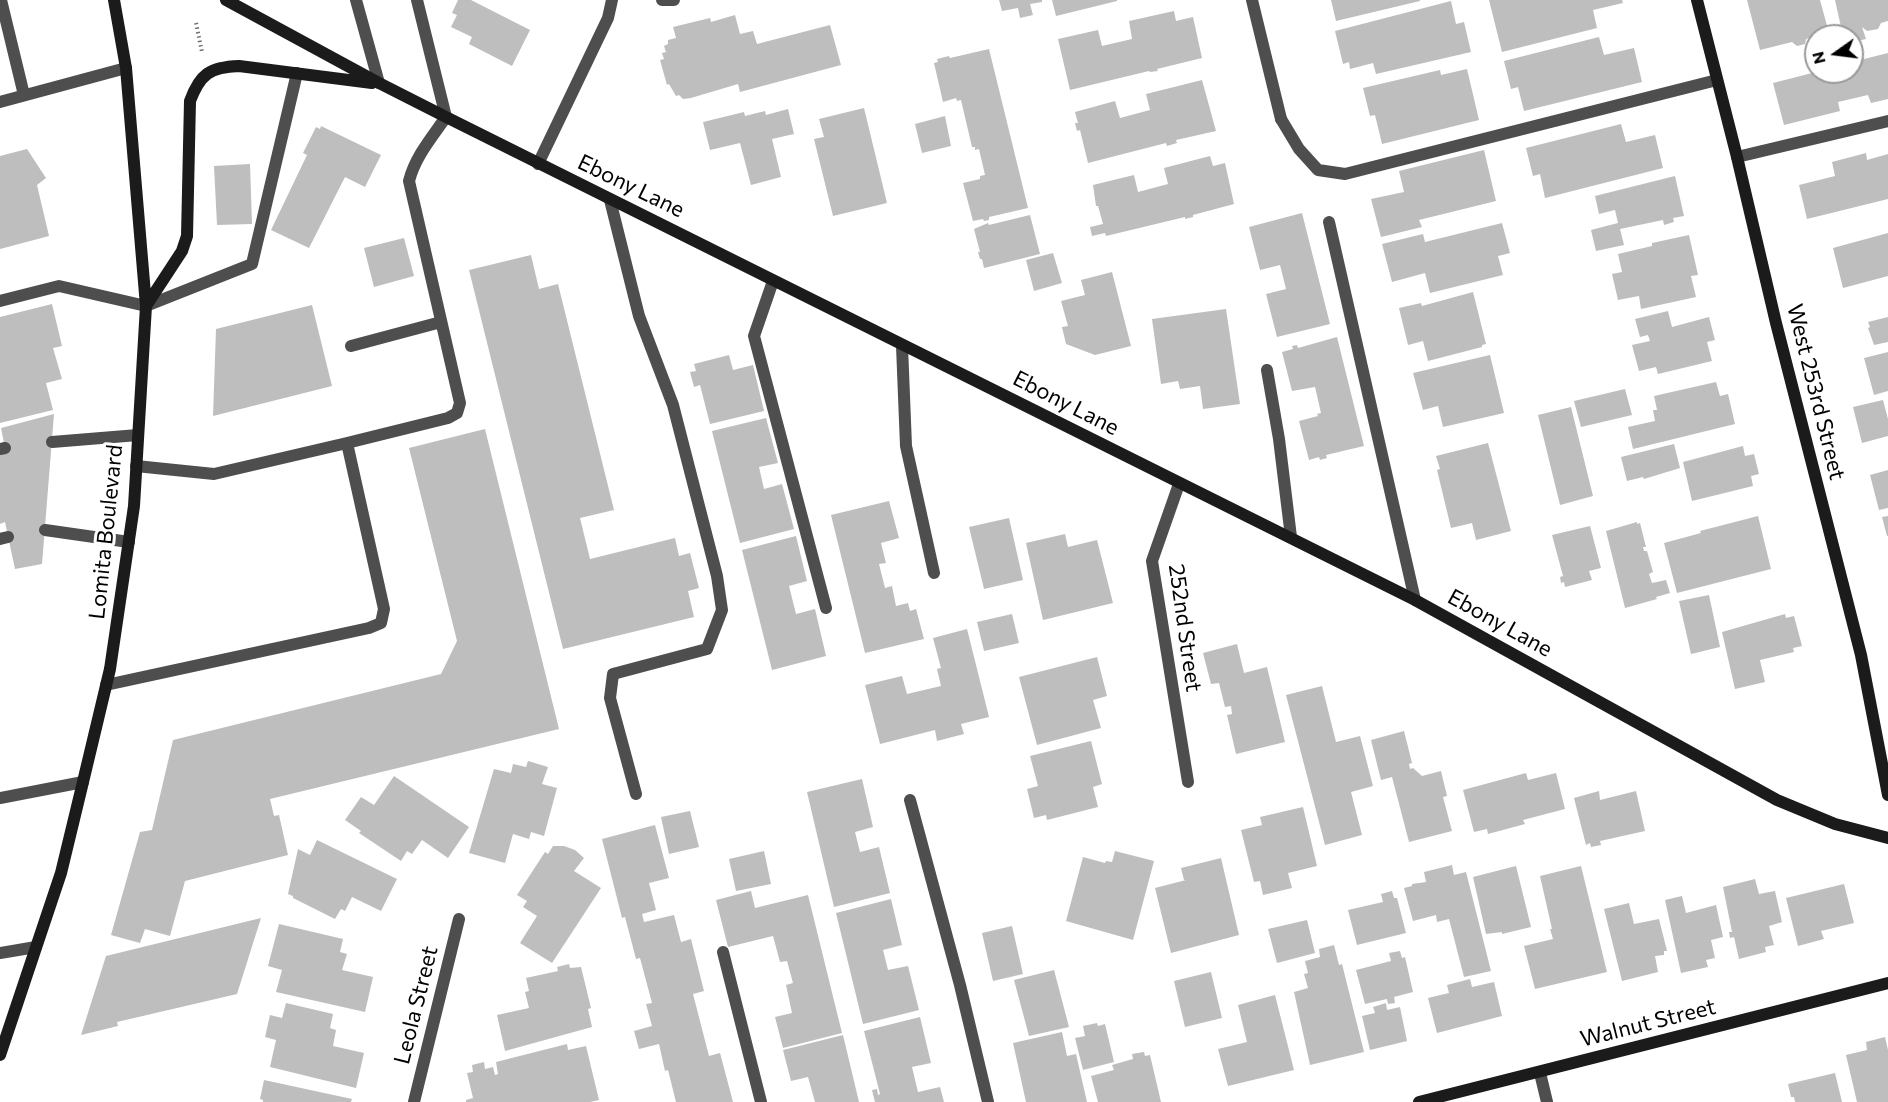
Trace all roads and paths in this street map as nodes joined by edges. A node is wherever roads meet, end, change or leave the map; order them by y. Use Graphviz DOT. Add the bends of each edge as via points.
graph roads {
  1 [pos="1,0"];
  2 [pos="114,0"];
  3 [pos="226,0"];
  4 [pos="356,0"];
  5 [pos="417,0"];
  6 [pos="612,0"];
  7 [pos="662,0"];
  8 [pos="674,0"];
  9 [pos="1252,0"];
  10 [pos="1697,0"];
  11 [pos="196,23"];
  12 [pos="203,57"];
  13 [pos="126,68"];
  14 [pos="297,74"];
  15 [pos="1716,80"];
  16 [pos="379,83"];
  17 [pos="24,95"];
  18 [pos="0,102"];
  19 [pos="446,117"];
  20 [pos="1888,121"];
  21 [pos="1737,157"];
  22 [pos="538,164"];
  23 [pos="610,200"];
  24 [pos="1329,222"];
  25 [pos="773,281"];
  26 [pos="0,301"];
  27 [pos="146,306"];
  28 [pos="441,322"];
  29 [pos="351,346"];
  30 [pos="902,346"];
  31 [pos="1267,370"];
  32 [pos="138,435"];
  33 [pos="52,442"];
  34 [pos="347,443"];
  35 [pos="136,466"];
  36 [pos="1179,484"];
  37 [pos="45,530"];
  38 [pos="1291,537"];
  39 [pos="129,542"];
  40 [pos="934,573"];
  41 [pos="1415,600"];
  42 [pos="826,608"];
  43 [pos="106,685"];
  44 [pos="83,782"];
  45 [pos="1188,782"];
  46 [pos="636,794"];
  47 [pos="1888,795"];
  48 [pos="0,798"];
  49 [pos="910,800"];
  50 [pos="1888,838"];
  51 [pos="459,919"];
  52 [pos="36,947"];
  53 [pos="723,952"];
  54 [pos="0,953"];
  55 [pos="1888,983"];
  56 [pos="0,1055"];
  57 [pos="1540,1073"];
  58 [pos="414,1102"];
  59 [pos="761,1102"];
  60 [pos="988,1102"];
  61 [pos="1419,1102"];
  62 [pos="1547,1102"];
  1 -- 17 [label="street"];
  2 -- 13 [label="street, Lomita Boulevard"];
  3 -- 16 [label="street, Ebony Lane"];
  4 -- 16 [label="street"];
  5 -- 19 [label="street"];
  6 -- 22 [label="street" via="608,18"];
  7 -- 8 [label="street"];
  9 -- 15 [label="street" via="1281,119 1299,149 1318,170 1345,174"];
  10 -- 15 [label="street, West 253rd Street"];
  11 -- 12 [label="path"];
  13 -- 17 [label="street"];
  13 -- 27 [label="street, Lomita Boulevard"];
  14 -- 16 [label="street"];
  14 -- 27 [label="street" via="252,264"];
  14 -- 27 [label="street" via="223,67 196,84 189,101 187,236 182,251"];
  15 -- 21 [label="street, West 253rd Street"];
  16 -- 19 [label="street, Ebony Lane"];
  17 -- 18 [label="street"];
  19 -- 22 [label="street, Ebony Lane"];
  19 -- 28 [label="street" via="412,168 409,181"];
  20 -- 21 [label="street"];
  21 -- 47 [label="street, West 253rd Street" via="1861,655"];
  22 -- 23 [label="street, Ebony Lane"];
  23 -- 25 [label="street, Ebony Lane"];
  23 -- 46 [label="street" via="639,316 673,405 708,537 722,610 707,649 613,674 610,698"];
  24 -- 41 [label="street"];
  25 -- 30 [label="street, Ebony Lane"];
  25 -- 42 [label="street" via="754,336"];
  26 -- 27 [label="street" via="59,286"];
  27 -- 32 [label="street, Lomita Boulevard"];
  28 -- 29 [label="street"];
  28 -- 34 [label="street" via="460,404 457,412 448,418"];
  30 -- 36 [label="street, Ebony Lane"];
  30 -- 40 [label="street" via="906,446"];
  31 -- 38 [label="street"];
  32 -- 33 [label="street"];
  32 -- 35 [label="street, Lomita Boulevard"];
  34 -- 35 [label="street" via="214,474"];
  34 -- 43 [label="street" via="384,609 381,623"];
  35 -- 39 [label="street, Lomita Boulevard"];
  36 -- 38 [label="street, Ebony Lane"];
  36 -- 45 [label="street, 252nd Street" via="1152,561"];
  37 -- 39 [label="street"];
  38 -- 41 [label="street, Ebony Lane"];
  39 -- 43 [label="street, Lomita Boulevard"];
  41 -- 50 [label="street, Ebony Lane" via="1777,800 1835,824"];
  43 -- 44 [label="street, Lomita Boulevard"];
  44 -- 48 [label="street"];
  44 -- 52 [label="street, Lomita Boulevard" via="61,873"];
  49 -- 60 [label="street"];
  51 -- 58 [label="street, Leola Street"];
  52 -- 54 [label="street"];
  52 -- 56 [label="street, Lomita Boulevard"];
  53 -- 59 [label="street"];
  55 -- 57 [label="street, Walnut Street"];
  57 -- 61 [label="street, Walnut Street"];
  57 -- 62 [label="street"];
}
